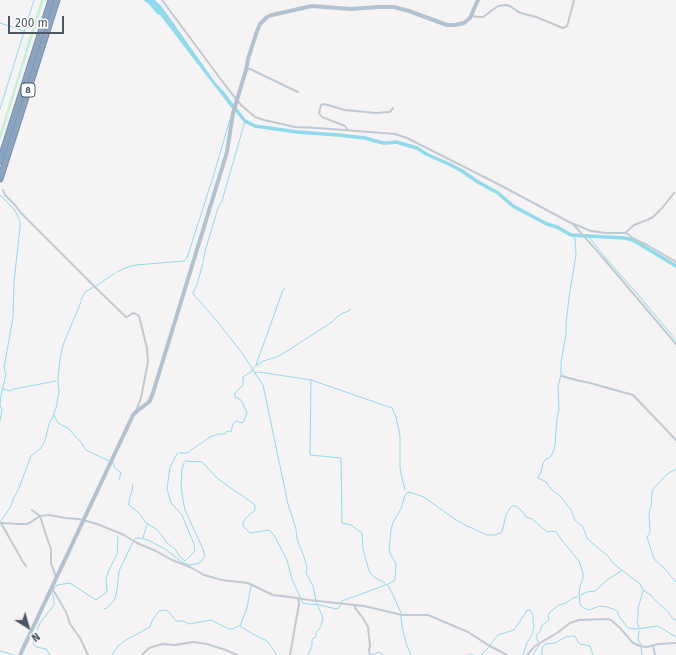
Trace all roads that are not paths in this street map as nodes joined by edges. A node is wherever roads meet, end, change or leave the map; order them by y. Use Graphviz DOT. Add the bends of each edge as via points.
graph roads {
  1 [pos="51,0"];
  2 [pos="57,0"];
  3 [pos="162,0"];
  4 [pos="478,0"];
  5 [pos="574,0"];
  6 [pos="471,16"];
  7 [pos="246,70"];
  8 [pos="298,92"];
  9 [pos="237,102"];
  10 [pos="393,108"];
  11 [pos="348,130"];
  12 [pos="0,161"];
  13 [pos="0,180"];
  14 [pos="3,190"];
  15 [pos="674,193"];
  16 [pos="572,223"];
  17 [pos="625,233"];
  18 [pos="676,262"];
  19 [pos="676,344"];
  20 [pos="562,376"];
  21 [pos="135,413"];
  22 [pos="676,440"];
  23 [pos="32,510"];
  24 [pos="40,516"];
  25 [pos="84,520"];
  26 [pos="26,566"];
  27 [pos="57,578"];
  28 [pos="52,588"];
  29 [pos="298,598"];
  30 [pos="354,605"];
  31 [pos="676,643"];
  32 [pos="654,645"];
  33 [pos="20,655"];
  34 [pos="88,655"];
  35 [pos="142,655"];
  36 [pos="237,655"];
  37 [pos="290,655"];
  38 [pos="370,655"];
  39 [pos="508,655"];
  40 [pos="527,655"];
  41 [pos="655,655"];
  1 -- 12 [label="highway, 8"];
  2 -- 13 [label="highway, 8"];
  3 -- 9 [label="street"];
  4 -- 6 [label="main road"];
  5 -- 6 [label="street" via="567,26 564,28 506,5 496,7 483,17"];
  6 -- 7 [label="main road" via="468,21 453,26 394,7 350,9 312,6 275,14 265,18 260,24"];
  7 -- 8 [label="street"];
  7 -- 9 [label="main road"];
  9 -- 11 [label="street" via="255,117 264,120 295,127"];
  9 -- 21 [label="main road" via="227,152 152,396 149,402"];
  10 -- 11 [label="street" via="389,112 376,113 321,105 319,113 322,118 345,126"];
  11 -- 16 [label="street" via="395,134 407,138"];
  14 -- 21 [label="street" via="21,213 127,318 134,313 139,316 148,362 141,398"];
  15 -- 17 [label="street" via="664,207 653,216 634,225"];
  16 -- 17 [label="street" via="591,231"];
  16 -- 19 [label="street"];
  17 -- 18 [label="street"];
  20 -- 22 [label="street" via="633,395"];
  21 -- 25 [label="main road"];
  23 -- 24 [label="street"];
  24 -- 25 [label="street"];
  24 -- 26 [label="street" via="27,524 1,523"];
  24 -- 27 [label="street"];
  25 -- 27 [label="main road"];
  25 -- 29 [label="street" via="122,534 204,575 248,583 273,595"];
  27 -- 28 [label="main road"];
  28 -- 33 [label="main road"];
  28 -- 34 [label="street"];
  29 -- 30 [label="street"];
  29 -- 37 [label="street"];
  30 -- 38 [label="street" via="368,627"];
  30 -- 39 [label="street" via="402,615 428,615 468,632"];
  31 -- 32 [label="street"];
  32 -- 40 [label="street" via="647,647 632,643 617,624 608,619 580,620 570,623 535,646"];
  32 -- 41 [label="street"];
  35 -- 36 [label="street" via="155,646 193,642 212,645"];
}
